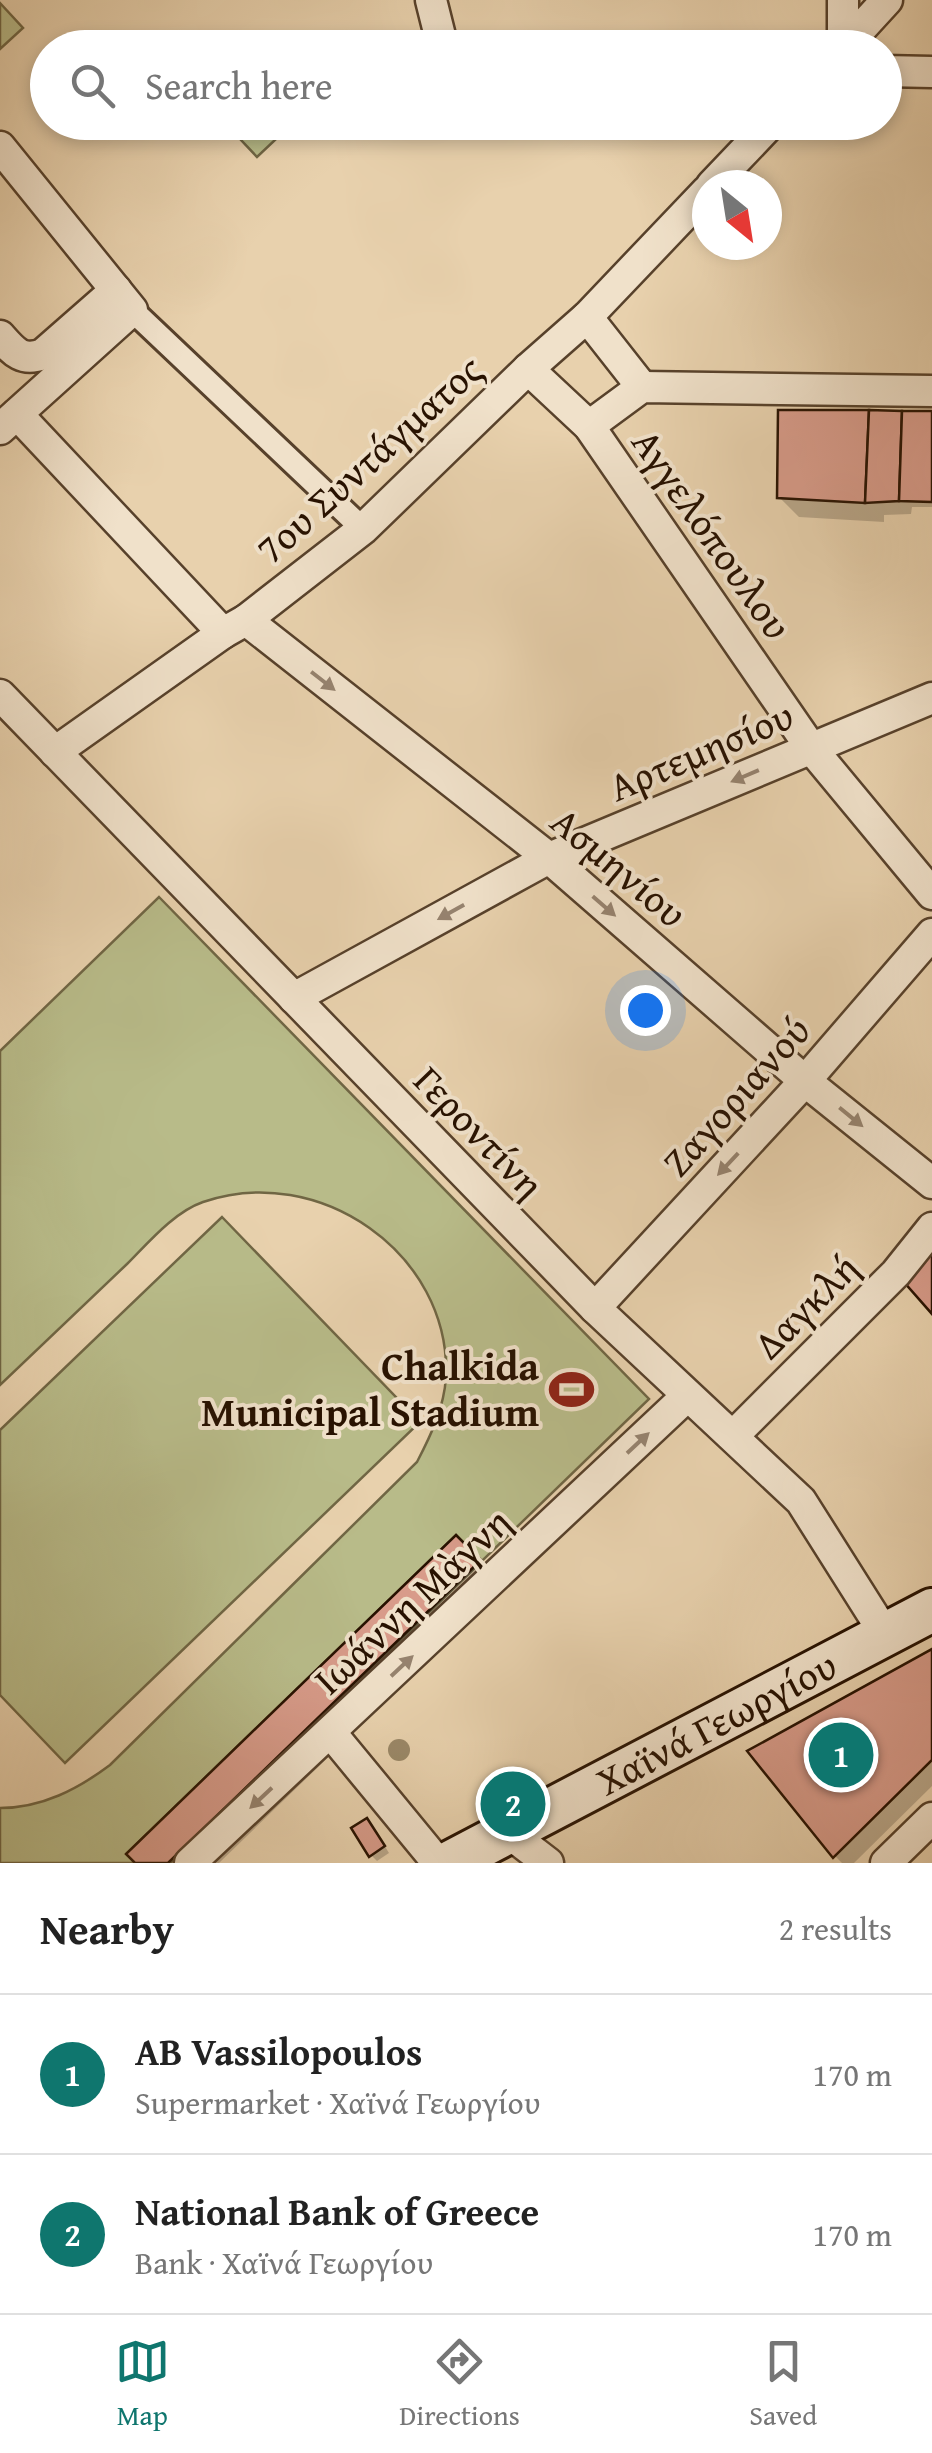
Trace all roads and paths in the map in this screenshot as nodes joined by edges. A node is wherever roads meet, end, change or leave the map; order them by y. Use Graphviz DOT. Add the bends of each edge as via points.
graph roads {
  1 [pos="431,0"];
  2 [pos="843,0"];
  3 [pos="886,0"];
  4 [pos="438,30"];
  5 [pos="843,30"];
  6 [pos="859,30"];
  7 [pos="902,72"];
  8 [pos="932,72"];
  9 [pos="755,140"];
  10 [pos="0,147"];
  11 [pos="726,170"];
  12 [pos="692,207"];
  13 [pos="124,300"];
  14 [pos="588,316"];
  15 [pos="0,336"];
  16 [pos="528,368"];
  17 [pos="642,386"];
  18 [pos="932,391"];
  19 [pos="9,421"];
  20 [pos="589,426"];
  21 [pos="363,528"];
  22 [pos="235,627"];
  23 [pos="0,695"];
  24 [pos="932,698"];
  25 [pos="811,748"];
  26 [pos="55,752"];
  27 [pos="549,858"];
  28 [pos="932,894"];
  29 [pos="932,934"];
  30 [pos="294,998"];
  31 [pos="805,1080"];
  32 [pos="932,1183"];
  33 [pos="932,1228"];
  34 [pos="595,1308"];
  35 [pos="687,1396"];
  36 [pos="733,1436"];
  37 [pos="932,1610"];
  38 [pos="885,1634"];
  39 [pos="331,1734"];
  40 [pos="932,1818"];
  41 [pos="509,1833"];
  42 [pos="190,1863"];
  43 [pos="438,1863"];
  44 [pos="449,1863"];
  45 [pos="548,1863"];
  46 [pos="886,1863"];
  1 -- 4 [label="street"];
  2 -- 5 [label="street"];
  3 -- 6 [label="street"];
  7 -- 8 [label="street"];
  9 -- 11 [label="street"];
  10 -- 13 [label="street"];
  12 -- 14 [label="street, 7ου Συντάγματος"];
  13 -- 15 [label="street" via="30,359"];
  13 -- 19 [label="street"];
  13 -- 21 [label="street"];
  14 -- 16 [label="street, 7ου Συντάγματος"];
  14 -- 17 [label="street"];
  16 -- 20 [label="street, Αγγελόπουλου"];
  16 -- 21 [label="street, 7ου Συντάγματος"];
  17 -- 18 [label="street"];
  17 -- 20 [label="street"];
  19 -- 22 [label="street, Ασμηνίου"];
  20 -- 25 [label="street, Αγγελόπουλου"];
  21 -- 22 [label="street, 7ου Συντάγματος"];
  22 -- 26 [label="street, 7ου Συντάγματος"];
  22 -- 27 [label="street, Ασμηνίου, one-way"];
  23 -- 26 [label="street, Γεροντίνη"];
  24 -- 25 [label="street, Αρτεμησίου"];
  25 -- 27 [label="street, Αρτεμησίου, one-way"];
  25 -- 28 [label="street, Αγγελόπουλου"];
  26 -- 30 [label="street, Γεροντίνη"];
  27 -- 30 [label="street, Αρτεμησίου, one-way"];
  27 -- 31 [label="street, Ασμηνίου, one-way"];
  29 -- 31 [label="street, Ζαγοριανού"];
  30 -- 34 [label="street, Γεροντίνη"];
  31 -- 32 [label="street, Ασμηνίου, one-way"];
  31 -- 34 [label="street, Ζαγοριανού, one-way"];
  33 -- 36 [label="street, Δαγκλή"];
  34 -- 35 [label="street, Γεροντίνη"];
  35 -- 36 [label="street, Γεροντίνη"];
  39 -- 35 [label="street, Ιωάννη Μὰγνη, one-way"];
  36 -- 38 [label="street, Γεροντίνη" via="801,1501"];
  37 -- 38 [label="main road, Χαϊνά Γεωργίου"];
  38 -- 41 [label="main road, Χαϊνά Γεωργίου"];
  39 -- 42 [label="street, Ιωάννη Μὰγνη, one-way"];
  39 -- 43 [label="street"];
  40 -- 46 [label="street"];
  41 -- 44 [label="main road, Χαϊνά Γεωργίου"];
  41 -- 45 [label="street"];
}
